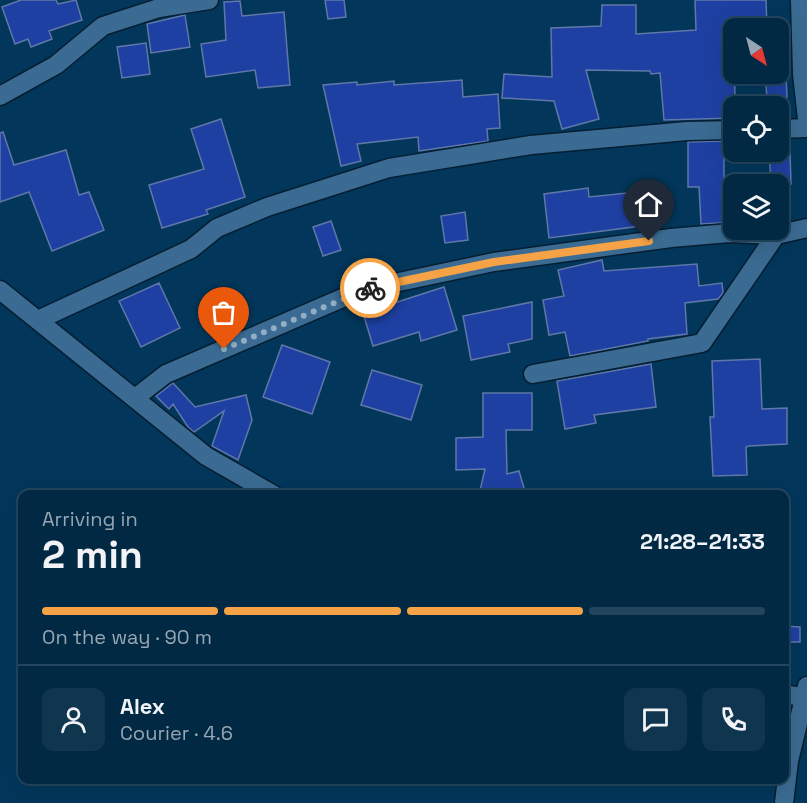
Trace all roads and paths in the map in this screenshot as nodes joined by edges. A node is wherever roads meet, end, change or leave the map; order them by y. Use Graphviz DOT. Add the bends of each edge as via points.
graph roads {
  1 [pos="209,0"];
  2 [pos="800,0"];
  3 [pos="805,74"];
  4 [pos="0,96"];
  5 [pos="807,119"];
  6 [pos="807,128"];
  7 [pos="789,129"];
  8 [pos="723,130"];
  9 [pos="807,228"];
  10 [pos="789,232"];
  11 [pos="723,234"];
  12 [pos="773,240"];
  13 [pos="0,290"];
  14 [pos="38,320"];
  15 [pos="533,374"];
  16 [pos="135,398"];
  17 [pos="265,490"];
  18 [pos="789,694"];
  19 [pos="806,694"];
  20 [pos="789,761"];
  21 [pos="786,784"];
  22 [pos="784,803"];
  1 -- 4 [label="street" via="159,8 103,26 56,65"];
  2 -- 3 [label="street"];
  3 -- 5 [label="street"];
  6 -- 7 [label="street"];
  8 -- 14 [label="street" via="531,144 389,168 267,207 216,228 191,249"];
  9 -- 10 [label="street"];
  11 -- 16 [label="street" via="494,262 361,290 166,374"];
  12 -- 15 [label="street" via="702,343"];
  13 -- 14 [label="street"];
  14 -- 16 [label="street"];
  16 -- 17 [label="street" via="206,456"];
  18 -- 19 [label="street"];
  19 -- 20 [label="street"];
  21 -- 22 [label="street"];
}
